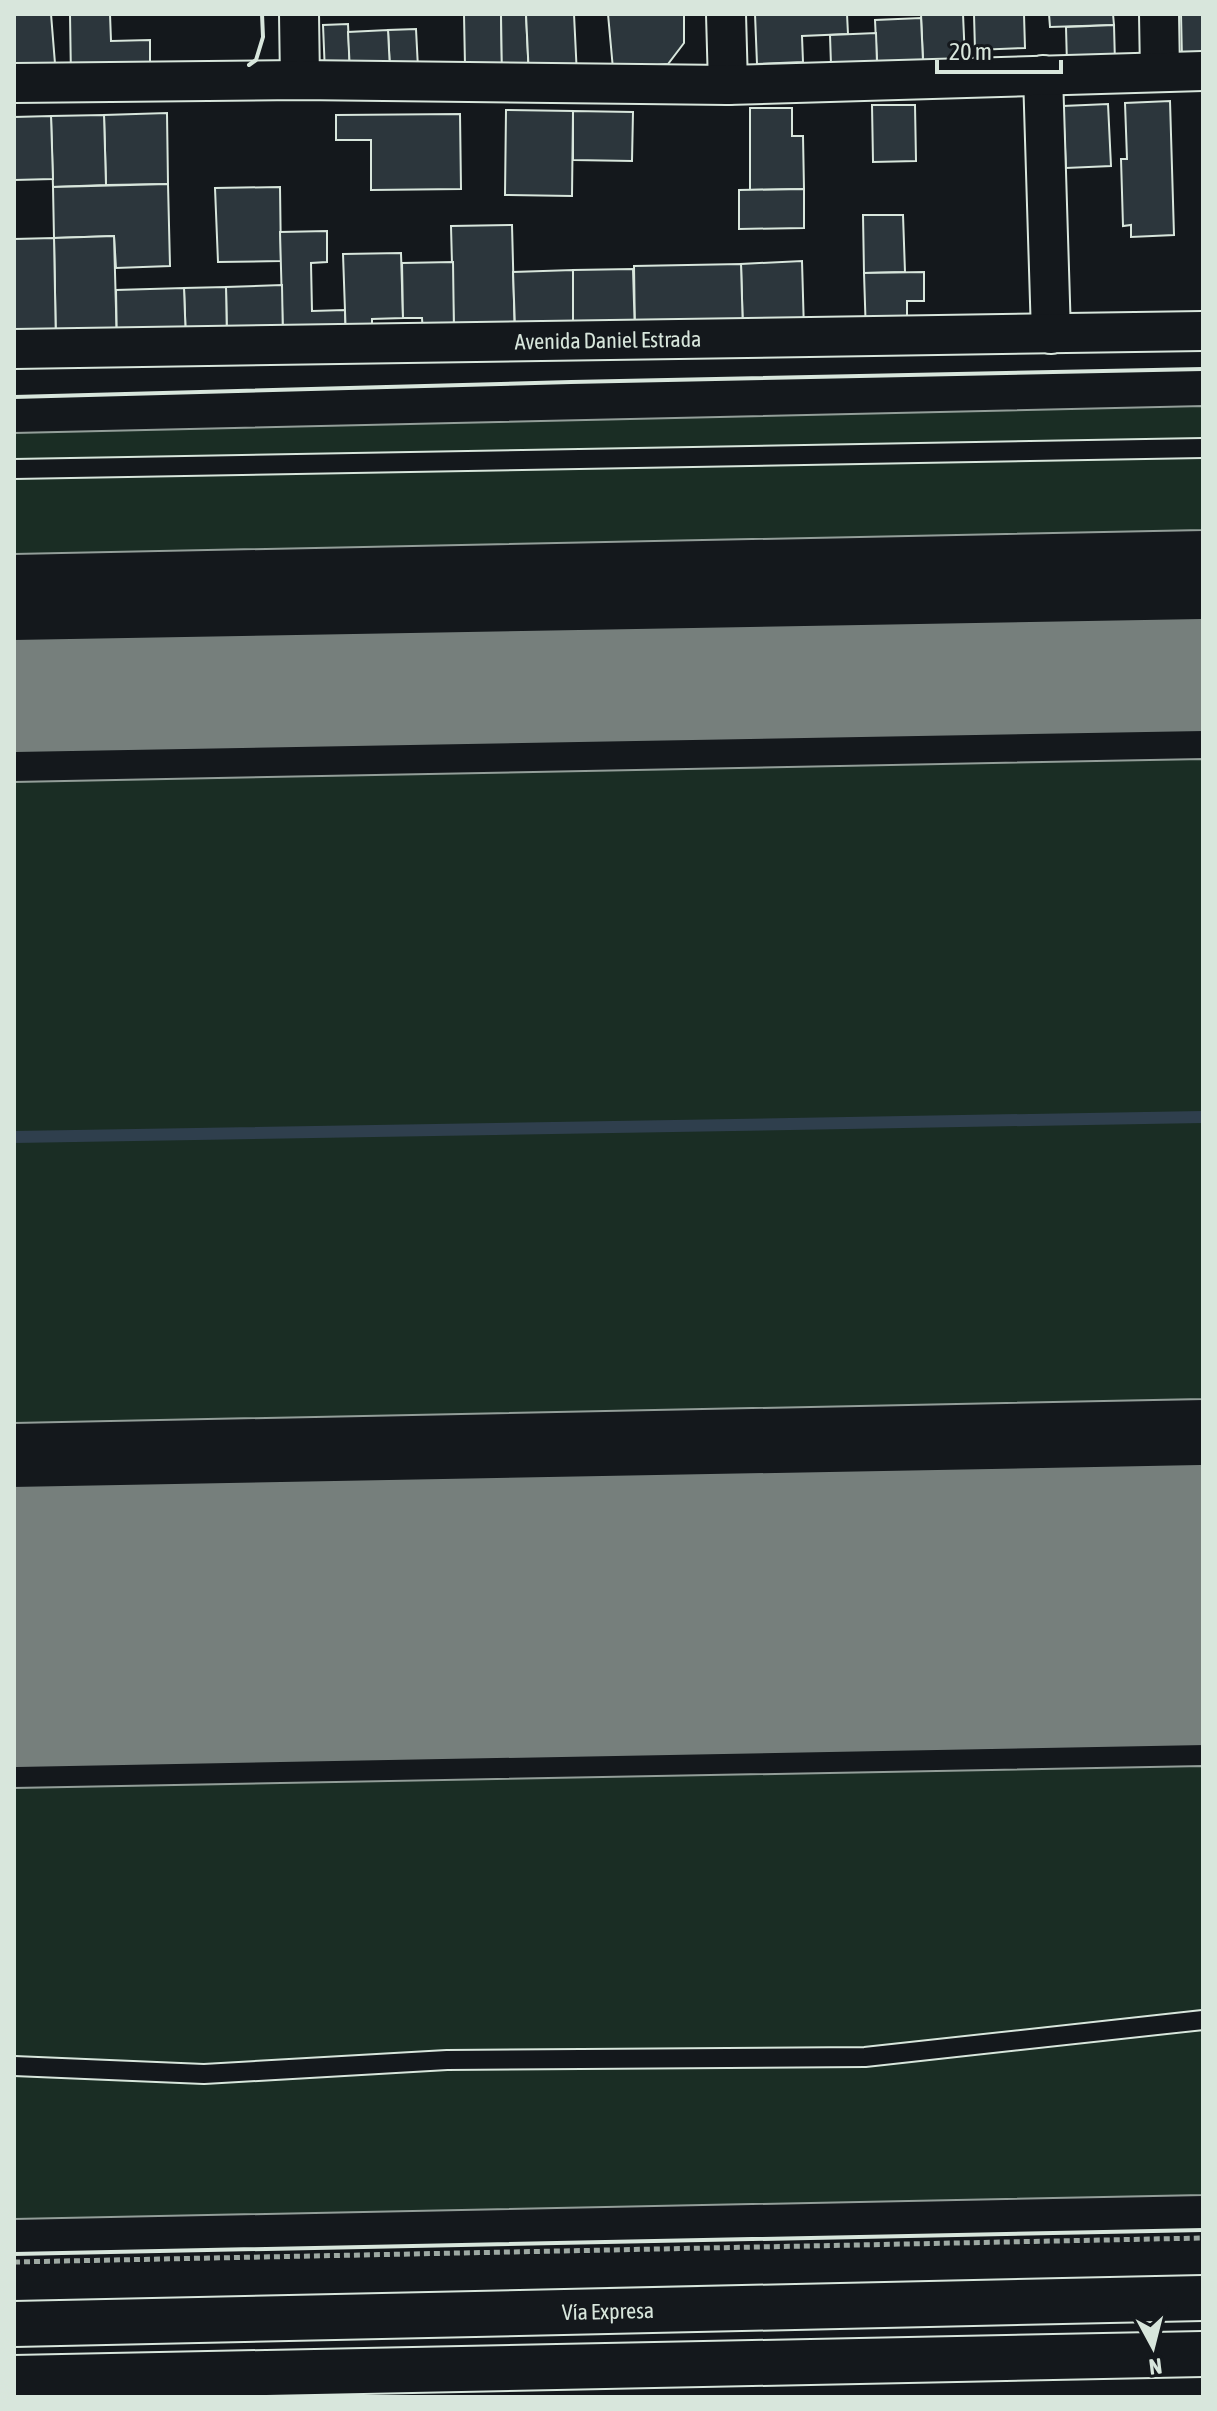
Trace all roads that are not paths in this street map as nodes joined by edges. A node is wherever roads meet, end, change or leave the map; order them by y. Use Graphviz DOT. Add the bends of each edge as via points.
graph roads {
  1 [pos="299,14"];
  2 [pos="726,14"];
  3 [pos="1159,14"];
  4 [pos="1203,71"];
  5 [pos="1160,72"];
  6 [pos="1043,75"];
  7 [pos="300,80"];
  8 [pos="14,83"];
  9 [pos="728,85"];
  10 [pos="1203,331"];
  11 [pos="1051,334"];
  12 [pos="14,349"];
  13 [pos="1203,448"];
  14 [pos="14,469"];
  15 [pos="1203,2020"];
  16 [pos="14,2066"];
  17 [pos="1203,2298"];
  18 [pos="14,2324"];
  19 [pos="1203,2354"];
  20 [pos="14,2378"];
  1 -- 7 [label="street"];
  2 -- 9 [label="street"];
  3 -- 5 [label="street"];
  4 -- 5 [label="street"];
  5 -- 6 [label="street"];
  6 -- 9 [label="street"];
  6 -- 11 [label="street"];
  7 -- 8 [label="street"];
  7 -- 9 [label="street"];
  10 -- 11 [label="street, Avenida Daniel Estrada"];
  11 -- 12 [label="street, Avenida Daniel Estrada"];
  13 -- 14 [label="lane"];
  15 -- 16 [label="lane" via="865,2057 447,2060 204,2074"];
  17 -- 18 [label="main road, Vía Expresa"];
  19 -- 20 [label="main road"];
}
